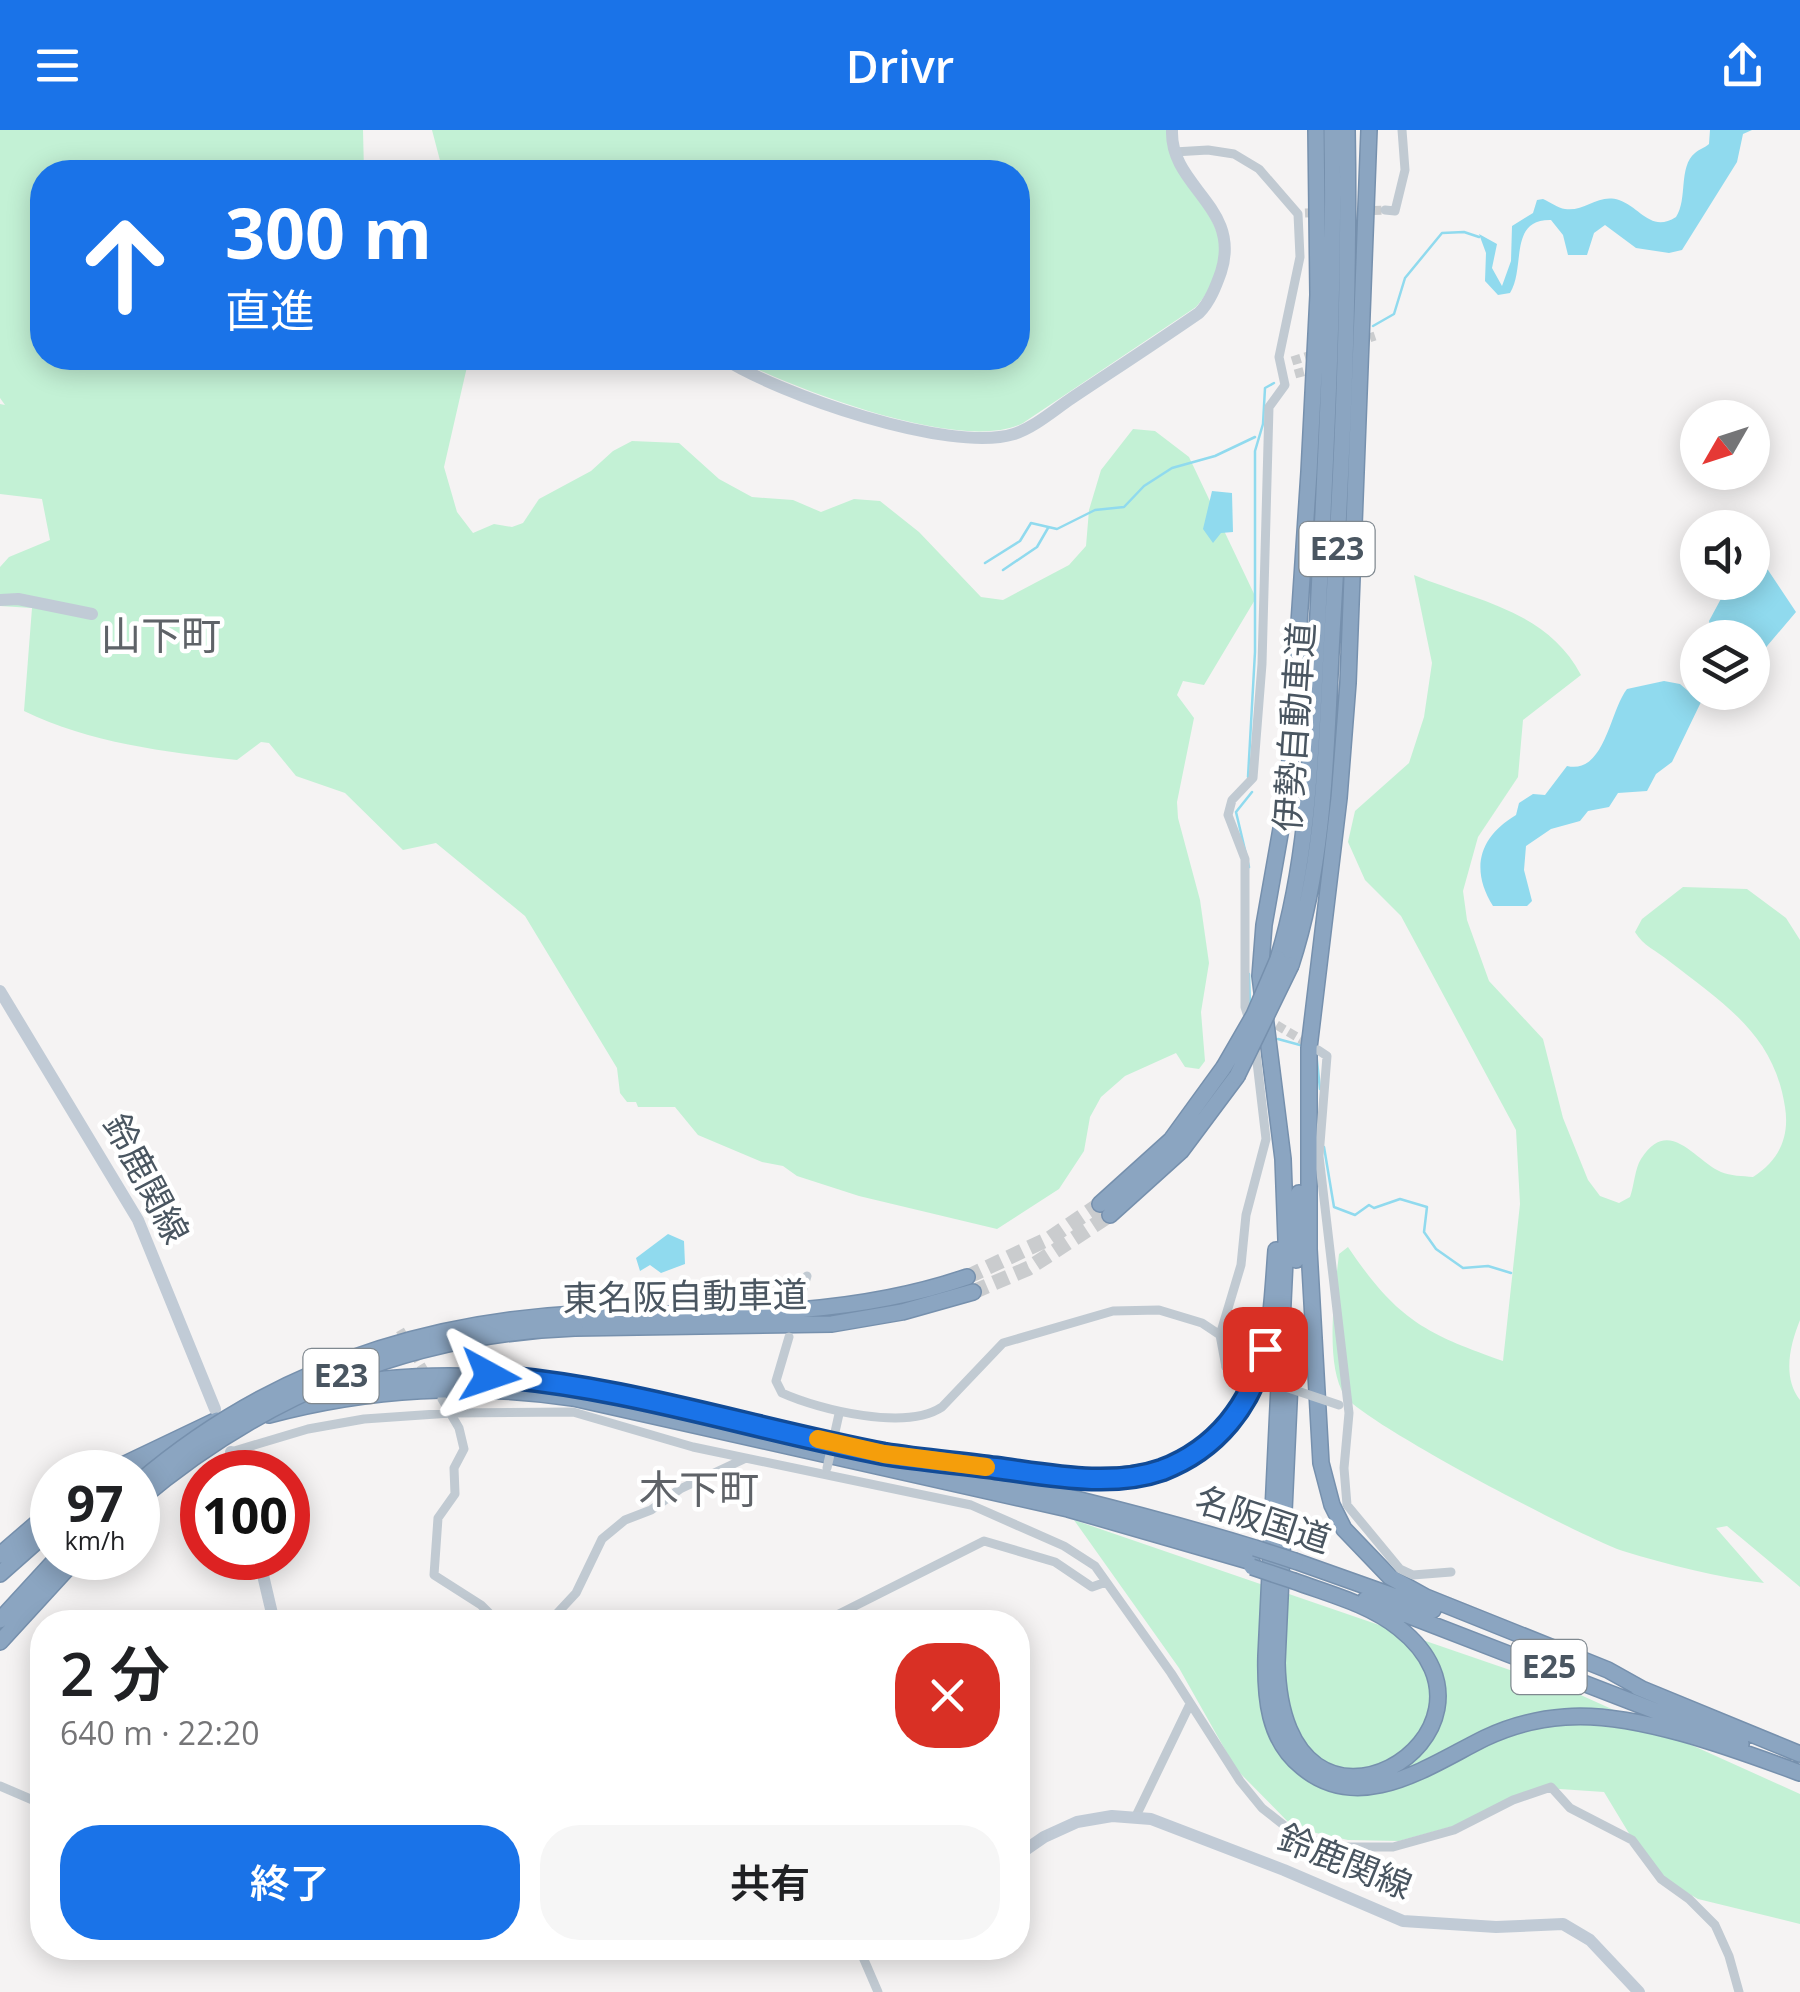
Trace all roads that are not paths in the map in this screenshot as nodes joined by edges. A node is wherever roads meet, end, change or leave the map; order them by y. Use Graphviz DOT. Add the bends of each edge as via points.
graph roads {
  1 [pos="1172,130"];
  2 [pos="1316,130"];
  3 [pos="1332,130"];
  4 [pos="1347,130"];
  5 [pos="1369,130"];
  6 [pos="1402,130"];
  7 [pos="1174,152"];
  8 [pos="1385,210"];
  9 [pos="746,370"];
  10 [pos="0,600"];
  11 [pos="92,614"];
  12 [pos="1284,962"];
  13 [pos="0,990"];
  14 [pos="1318,1050"];
  15 [pos="1308,1075"];
  16 [pos="1278,1108"];
  17 [pos="1105,1209"];
  18 [pos="807,1276"];
  19 [pos="970,1285"];
  20 [pos="800,1302"];
  21 [pos="575,1321"];
  22 [pos="1220,1335"];
  23 [pos="789,1337"];
  24 [pos="442,1400"];
  25 [pos="1339,1405"];
  26 [pos="214,1409"];
  27 [pos="839,1412"];
  28 [pos="451,1413"];
  29 [pos="152,1450"];
  30 [pos="238,1450"];
  31 [pos="884,1454"];
  32 [pos="744,1459"];
  33 [pos="160,1461"];
  34 [pos="160,1465"];
  35 [pos="826,1471"];
  36 [pos="160,1484"];
  37 [pos="30,1529"];
  38 [pos="30,1547"];
  39 [pos="0,1555"];
  40 [pos="1253,1559"];
  41 [pos="1294,1572"];
  42 [pos="1451,1572"];
  43 [pos="0,1574"];
  44 [pos="36,1580"];
  45 [pos="56,1580"];
  46 [pos="264,1580"];
  47 [pos="1106,1582"];
  48 [pos="271,1610"];
  49 [pos="487,1610"];
  50 [pos="560,1610"];
  51 [pos="848,1610"];
  52 [pos="0,1620"];
  53 [pos="0,1642"];
  54 [pos="1642,1690"];
  55 [pos="1190,1704"];
  56 [pos="1800,1754"];
  57 [pos="1800,1771"];
  58 [pos="0,1786"];
  59 [pos="30,1799"];
  60 [pos="1136,1816"];
  61 [pos="1030,1848"];
  62 [pos="864,1960"];
  63 [pos="878,1992"];
  64 [pos="1639,1992"];
  65 [pos="1739,1992"];
  1 -- 7 [label="main road"];
  2 -- 16 [label="highway" via="1318,295 1288,788 1261,945"];
  3 -- 12 [label="highway, 伊勢自動車道 / E23" via="1334,282 1310,766"];
  4 -- 12 [label="highway, 伊勢自動車道 / E23" via="1346,360 1325,749 1316,867"];
  5 -- 15 [label="highway" via="1348,683"];
  6 -- 8 [label="street" via="1405,170 1395,211"];
  7 -- 9 [label="main road" via="1224,230 1225,258 1208,300 1180,326 1018,433 961,436 883,420 793,394"];
  7 -- 22 [label="street" via="1234,154 1260,169 1301,214 1286,361 1291,376 1269,407 1253,778 1232,800 1228,815 1245,859 1248,1008 1266,1139"];
  10 -- 11 [label="main road"];
  12 -- 17 [label="highway, E23, bridge" via="1230,1072"];
  13 -- 26 [label="main road, 鈴鹿関線" via="138,1220"];
  14 -- 42 [label="street" via="1327,1056 1319,1156 1348,1413 1346,1506 1400,1569 1413,1575"];
  15 -- 41 [label="highway" via="1278,1696 1294,1743 1327,1770 1368,1776 1400,1764 1424,1741 1436,1710 1436,1686 1424,1656 1388,1620"];
  15 -- 54 [label="highway" via="1318,1440 1344,1529 1373,1564 1417,1593"];
  16 -- 31 [label="highway" via="1270,1330 1249,1396 1204,1448 1162,1469 1119,1478"];
  16 -- 57 [label="highway" via="1286,1240 1266,1676 1271,1718 1287,1752 1323,1780 1382,1785 1516,1726 1582,1716 1686,1737"];
  18 -- 20 [label="street"];
  19 -- 21 [label="highway, 東名阪自動車道 / E23" via="831,1310"];
  21 -- 34 [label="highway, 東名阪自動車道 / E23, bridge" via="466,1325 351,1357 245,1407"];
  21 -- 36 [label="highway, 東名阪自動車道 / E23, bridge" via="430,1346 316,1385 218,1439"];
  22 -- 25 [label="street, bridge" via="1226,1366"];
  22 -- 27 [label="street" via="1159,1310 1113,1311 1003,1343 930,1415 906,1420"];
  23 -- 27 [label="street" via="776,1387"];
  24 -- 28 [label="street"];
  27 -- 35 [label="street, bridge"];
  28 -- 30 [label="street" via="364,1419"];
  28 -- 32 [label="street" via="573,1412"];
  28 -- 49 [label="street" via="464,1449 454,1468 455,1494 438,1518 434,1575"];
  29 -- 31 [label="highway, 名阪国道 / E25" via="260,1404 339,1385 490,1376 576,1384"];
  31 -- 40 [label="highway, 名阪国道 / E25" via="1117,1508"];
  32 -- 35 [label="street"];
  32 -- 50 [label="street" via="680,1489 602,1539 576,1593"];
  33 -- 40 [label="highway, 名阪国道 / E25" via="232,1428 305,1406 414,1389 492,1389 615,1406"];
  35 -- 47 [label="street" via="970,1505 1083,1556"];
  37 -- 39 [label="highway"];
  38 -- 43 [label="highway"];
  40 -- 41 [label="highway, 名阪国道 / E25, bridge"];
  41 -- 54 [label="highway, 名阪国道 / E25"];
  41 -- 57 [label="highway, 名阪国道 / E25"];
  44 -- 52 [label="highway"];
  45 -- 53 [label="highway"];
  46 -- 48 [label="main road"];
  47 -- 51 [label="street" via="1092,1587 1054,1562 984,1541"];
  47 -- 55 [label="street"];
  54 -- 56 [label="highway, 名阪国道 / E25"];
  55 -- 60 [label="street"];
  55 -- 65 [label="street" via="1262,1808 1295,1834 1334,1847 1405,1844 1551,1788 1570,1808 1632,1840 1661,1879 1690,1898 1724,1943"];
  58 -- 59 [label="street"];
  60 -- 61 [label="main road, 鈴鹿関線" via="1077,1822"];
  60 -- 64 [label="main road, 鈴鹿関線" via="1403,1921 1496,1928 1563,1924 1590,1940"];
  62 -- 63 [label="street"];
}
